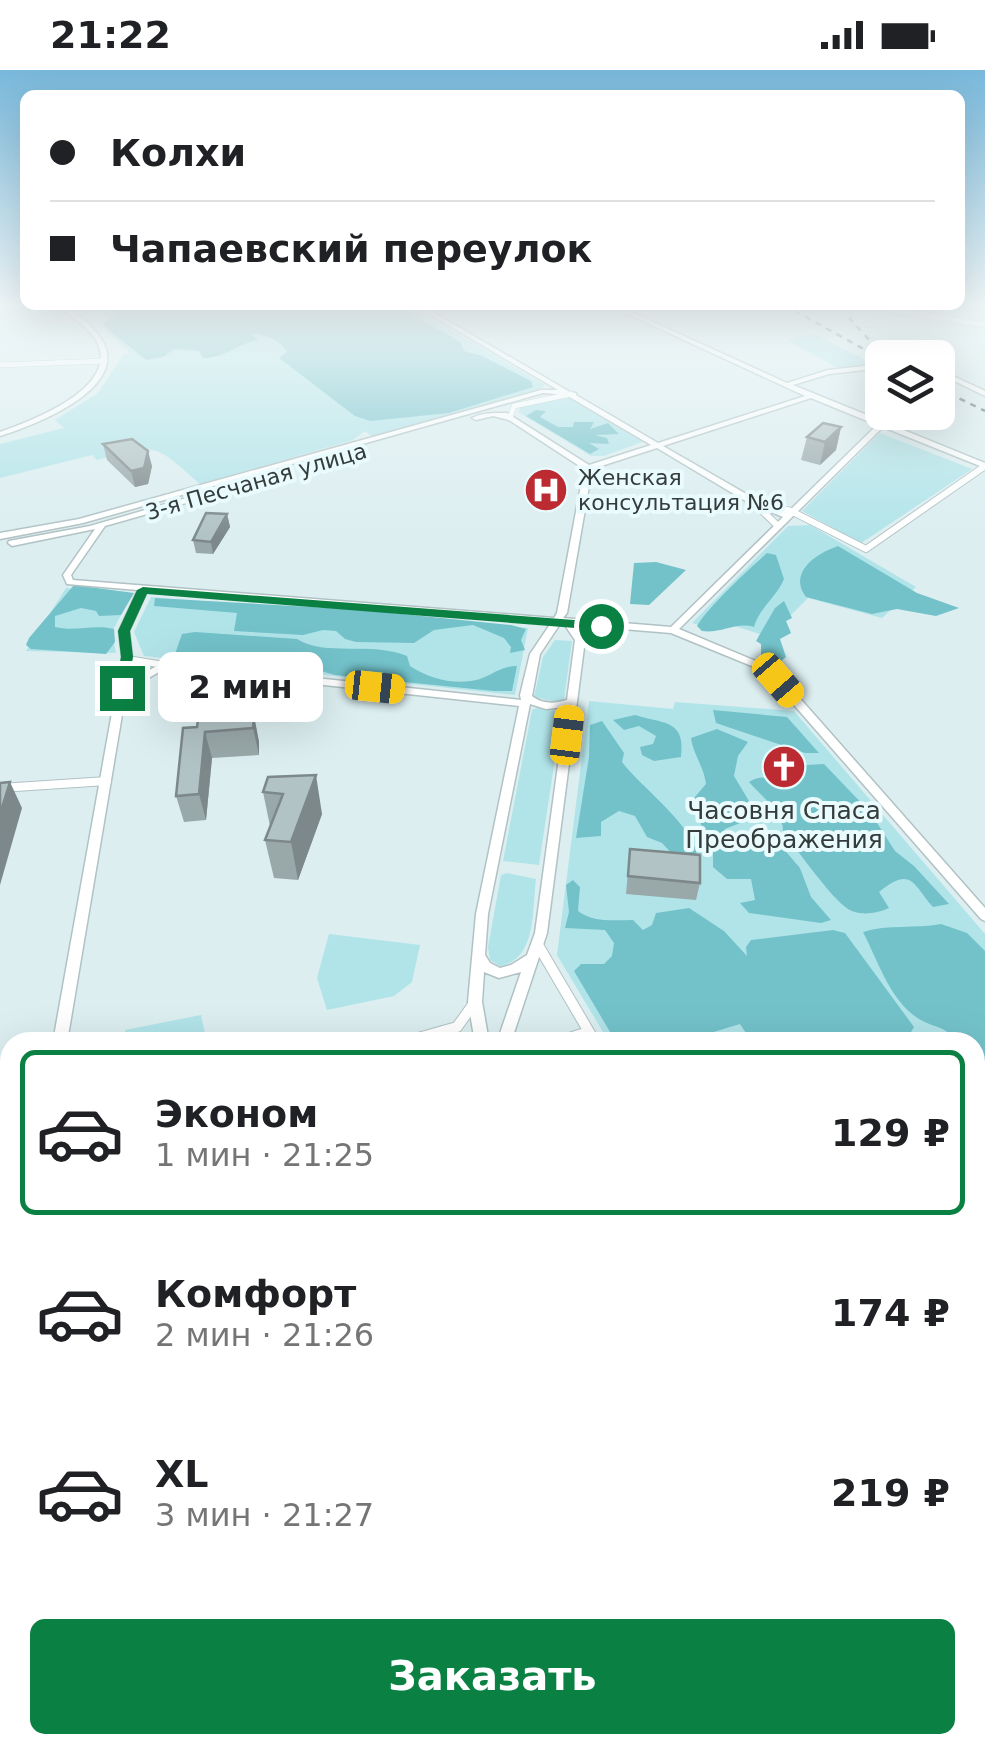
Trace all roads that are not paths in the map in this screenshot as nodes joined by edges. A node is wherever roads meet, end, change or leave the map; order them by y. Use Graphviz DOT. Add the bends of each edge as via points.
graph roads {
  1 [pos="93,381"];
  2 [pos="550,381"];
  3 [pos="777,381"];
  4 [pos="801,381"];
  5 [pos="957,381"];
  6 [pos="787,385"];
  7 [pos="551,392"];
  8 [pos="574,394"];
  9 [pos="985,394"];
  10 [pos="810,396"];
  11 [pos="503,402"];
  12 [pos="510,418"];
  13 [pos="865,419"];
  14 [pos="875,430"];
  15 [pos="893,430"];
  16 [pos="0,434"];
  17 [pos="658,445"];
  18 [pos="576,458"];
  19 [pos="601,462"];
  20 [pos="985,466"];
  21 [pos="588,468"];
  22 [pos="752,501"];
  23 [pos="118,510"];
  24 [pos="789,513"];
  25 [pos="80,521"];
  26 [pos="104,522"];
  27 [pos="778,526"];
  28 [pos="72,532"];
  29 [pos="0,536"];
  30 [pos="94,538"];
  31 [pos="0,544"];
  32 [pos="143,590"];
  33 [pos="562,620"];
  34 [pos="608,626"];
  35 [pos="672,630"];
  36 [pos="580,640"];
  37 [pos="127,659"];
  38 [pos="164,666"];
  39 [pos="122,688"];
  40 [pos="524,699"];
  41 [pos="572,702"];
  42 [pos="107,781"];
  43 [pos="0,788"];
  44 [pos="985,916"];
  45 [pos="477,950"];
  46 [pos="536,951"];
  47 [pos="476,1002"];
  48 [pos="62,1032"];
  49 [pos="439,1032"];
  50 [pos="480,1032"];
  51 [pos="508,1032"];
  52 [pos="588,1032"];
  1 -- 16 [label="street" via="68,404"];
  2 -- 7 [label="street"];
  2 -- 8 [label="street"];
  3 -- 6 [label="street"];
  4 -- 6 [label="street"];
  5 -- 9 [label="street"];
  6 -- 10 [label="street"];
  7 -- 8 [label="street"];
  7 -- 11 [label="street, 3-я Песчаная улица"];
  7 -- 12 [label="street" via="514,406"];
  8 -- 17 [label="street"];
  10 -- 13 [label="street"];
  10 -- 17 [label="street"];
  11 -- 12 [label="street" via="498,408"];
  11 -- 23 [label="street, 3-я Песчаная улица"];
  12 -- 18 [label="street"];
  12 -- 26 [label="street, 3-я Песчаная улица" via="487,415"];
  14 -- 24 [label="street"];
  15 -- 20 [label="street"];
  17 -- 19 [label="street"];
  17 -- 22 [label="street"];
  18 -- 19 [label="street"];
  18 -- 21 [label="street"];
  19 -- 21 [label="street"];
  20 -- 24 [label="street" via="866,549"];
  21 -- 33 [label="street"];
  22 -- 24 [label="street"];
  22 -- 27 [label="street"];
  23 -- 25 [label="street, 3-я Песчаная улица"];
  23 -- 26 [label="street"];
  24 -- 27 [label="street"];
  25 -- 26 [label="street"];
  25 -- 29 [label="street, 3-я Песчаная улица"];
  26 -- 28 [label="street, 3-я Песчаная улица"];
  26 -- 30 [label="street"];
  27 -- 35 [label="street"];
  28 -- 30 [label="street" via="90,531"];
  28 -- 31 [label="street, 3-я Песчаная улица"];
  30 -- 32 [label="street" via="67,579"];
  32 -- 33 [label="street"];
  32 -- 37 [label="street" via="124,631"];
  33 -- 34 [label="street"];
  33 -- 36 [label="street"];
  33 -- 40 [label="street" via="535,654"];
  34 -- 35 [label="street"];
  34 -- 36 [label="street"];
  35 -- 44 [label="street" via="772,674"];
  36 -- 41 [label="street"];
  37 -- 38 [label="street"];
  37 -- 39 [label="street"];
  38 -- 39 [label="street"];
  38 -- 40 [label="street"];
  39 -- 42 [label="street"];
  40 -- 41 [label="street"];
  40 -- 45 [label="street"];
  41 -- 46 [label="street"];
  42 -- 43 [label="street"];
  42 -- 48 [label="street"];
  45 -- 46 [label="street" via="484,967 498,974"];
  45 -- 47 [label="street"];
  46 -- 51 [label="street"];
  46 -- 52 [label="street"];
  47 -- 49 [label="street" via="457,1027"];
  47 -- 50 [label="street"];
}
